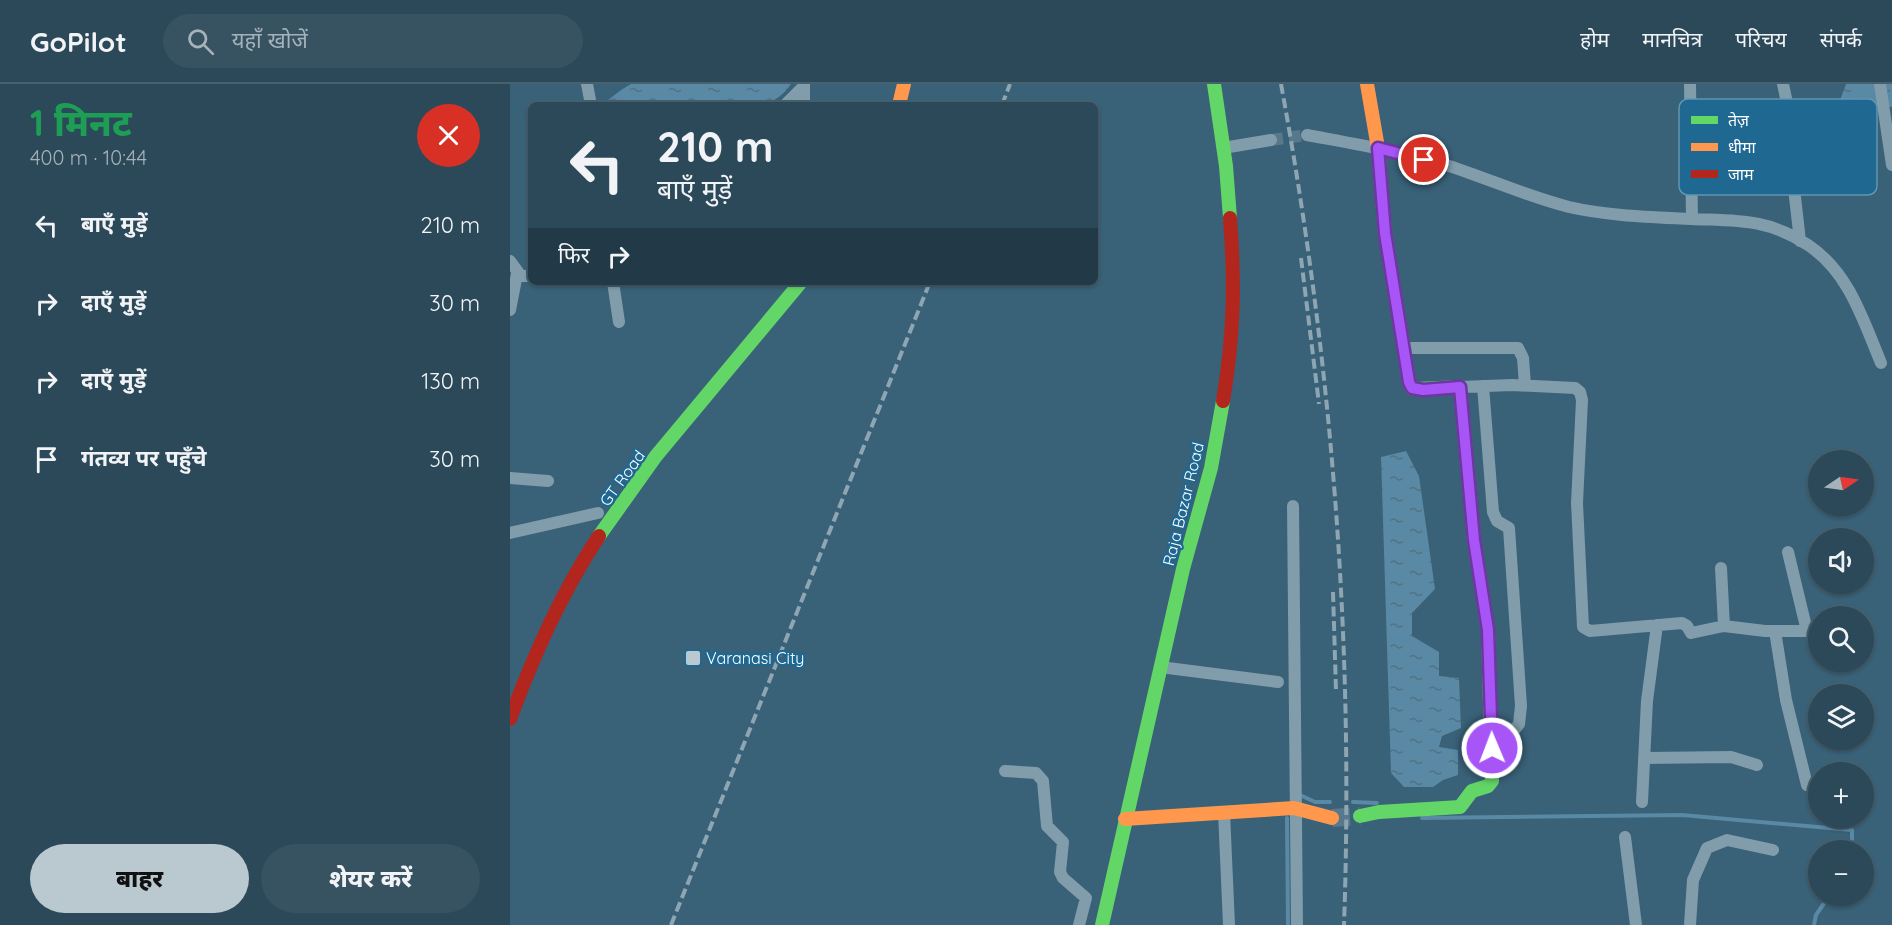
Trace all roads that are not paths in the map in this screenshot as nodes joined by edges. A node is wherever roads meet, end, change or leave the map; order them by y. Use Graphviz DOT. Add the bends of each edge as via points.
graph roads {
  1 [pos="587,84"];
  2 [pos="904,84"];
  3 [pos="916,84"];
  4 [pos="1214,84"];
  5 [pos="1367,84"];
  6 [pos="1690,84"];
  7 [pos="1783,84"];
  8 [pos="1880,84"];
  9 [pos="804,85"];
  10 [pos="1690,99"];
  11 [pos="1786,99"];
  12 [pos="590,102"];
  13 [pos="788,102"];
  14 [pos="804,102"];
  15 [pos="899,102"];
  16 [pos="912,102"];
  17 [pos="1307,135"];
  18 [pos="1271,140"];
  19 [pos="1223,148"];
  20 [pos="1378,148"];
  21 [pos="1892,165"];
  22 [pos="1692,195"];
  23 [pos="1795,195"];
  24 [pos="1692,219"];
  25 [pos="1800,241"];
  26 [pos="510,261"];
  27 [pos="518,274"];
  28 [pos="528,276"];
  29 [pos="613,285"];
  30 [pos="782,285"];
  31 [pos="798,285"];
  32 [pos="510,310"];
  33 [pos="619,322"];
  34 [pos="1404,348"];
  35 [pos="1881,363"];
  36 [pos="1525,385"];
  37 [pos="1483,386"];
  38 [pos="1460,387"];
  39 [pos="685,399"];
  40 [pos="662,427"];
  41 [pos="510,478"];
  42 [pos="548,481"];
  43 [pos="1293,506"];
  44 [pos="598,513"];
  45 [pos="510,533"];
  46 [pos="1788,552"];
  47 [pos="1721,568"];
  48 [pos="1808,618"];
  49 [pos="1657,625"];
  50 [pos="1724,626"];
  51 [pos="1775,631"];
  52 [pos="1808,631"];
  53 [pos="1160,667"];
  54 [pos="510,681"];
  55 [pos="1278,682"];
  56 [pos="510,719"];
  57 [pos="1491,732"];
  58 [pos="1644,758"];
  59 [pos="1757,765"];
  60 [pos="1005,771"];
  61 [pos="1807,785"];
  62 [pos="1642,802"];
  63 [pos="1294,807"];
  64 [pos="1224,812"];
  65 [pos="1360,816"];
  66 [pos="1332,818"];
  67 [pos="1125,819"];
  68 [pos="1626,837"];
  69 [pos="1773,850"];
  70 [pos="1080,925"];
  71 [pos="1102,925"];
  72 [pos="1229,925"];
  73 [pos="1297,925"];
  74 [pos="1636,925"];
  75 [pos="1690,925"];
  1 -- 12 [label="street"];
  2 -- 15 [label="main road"];
  3 -- 16 [label="main road"];
  4 -- 19 [label="main road, Raja Bazar Road"];
  5 -- 20 [label="main road"];
  6 -- 10 [label="street"];
  7 -- 11 [label="street"];
  8 -- 21 [label="street"];
  9 -- 13 [label="street"];
  9 -- 14 [label="street"];
  17 -- 20 [label="street"];
  18 -- 19 [label="street"];
  19 -- 53 [label="main road, Raja Bazar Road" via="1234,274 1232,345 1211,468"];
  20 -- 24 [label="street" via="1447,166 1569,207"];
  20 -- 34 [label="main road" via="1385,233"];
  22 -- 24 [label="street"];
  23 -- 25 [label="street"];
  24 -- 25 [label="street" via="1746,220"];
  25 -- 35 [label="street" via="1830,262 1845,281"];
  26 -- 27 [label="street"];
  27 -- 28 [label="street"];
  27 -- 32 [label="street"];
  29 -- 33 [label="street"];
  30 -- 39 [label="main road"];
  31 -- 56 [label="main road, GT Road" via="680,426 605,530 539,646"];
  34 -- 36 [label="street" via="1518,348 1523,358"];
  34 -- 38 [label="main road" via="1412,388"];
  36 -- 37 [label="street"];
  36 -- 49 [label="street" via="1575,388 1582,400 1577,503 1581,623 1590,631"];
  37 -- 38 [label="street"];
  37 -- 57 [label="street" via="1493,512 1497,521 1509,528 1521,706 1515,729"];
  38 -- 57 [label="main road" via="1474,540 1488,630"];
  40 -- 44 [label="main road, GT Road"];
  41 -- 42 [label="street"];
  43 -- 63 [label="street" via="1297,702"];
  44 -- 45 [label="street"];
  44 -- 54 [label="main road, GT Road" via="554,584"];
  46 -- 48 [label="street"];
  47 -- 50 [label="street"];
  49 -- 50 [label="street" via="1682,623 1691,633"];
  49 -- 58 [label="street"];
  50 -- 51 [label="street"];
  51 -- 52 [label="street"];
  51 -- 61 [label="street" via="1786,700"];
  53 -- 55 [label="street"];
  53 -- 67 [label="main road, Raja Bazar Road"];
  57 -- 65 [label="main road" via="1492,781 1472,792 1460,807"];
  58 -- 59 [label="street" via="1731,757"];
  58 -- 62 [label="street"];
  60 -- 70 [label="street" via="1036,773 1043,781 1047,826 1063,842 1060,872 1086,898"];
  63 -- 64 [label="main road"];
  63 -- 66 [label="main road"];
  63 -- 73 [label="street"];
  64 -- 67 [label="main road"];
  64 -- 72 [label="street"];
  67 -- 71 [label="main road, Raja Bazar Road"];
  68 -- 74 [label="street"];
  69 -- 75 [label="street" via="1727,840 1707,848 1693,880"];
}
